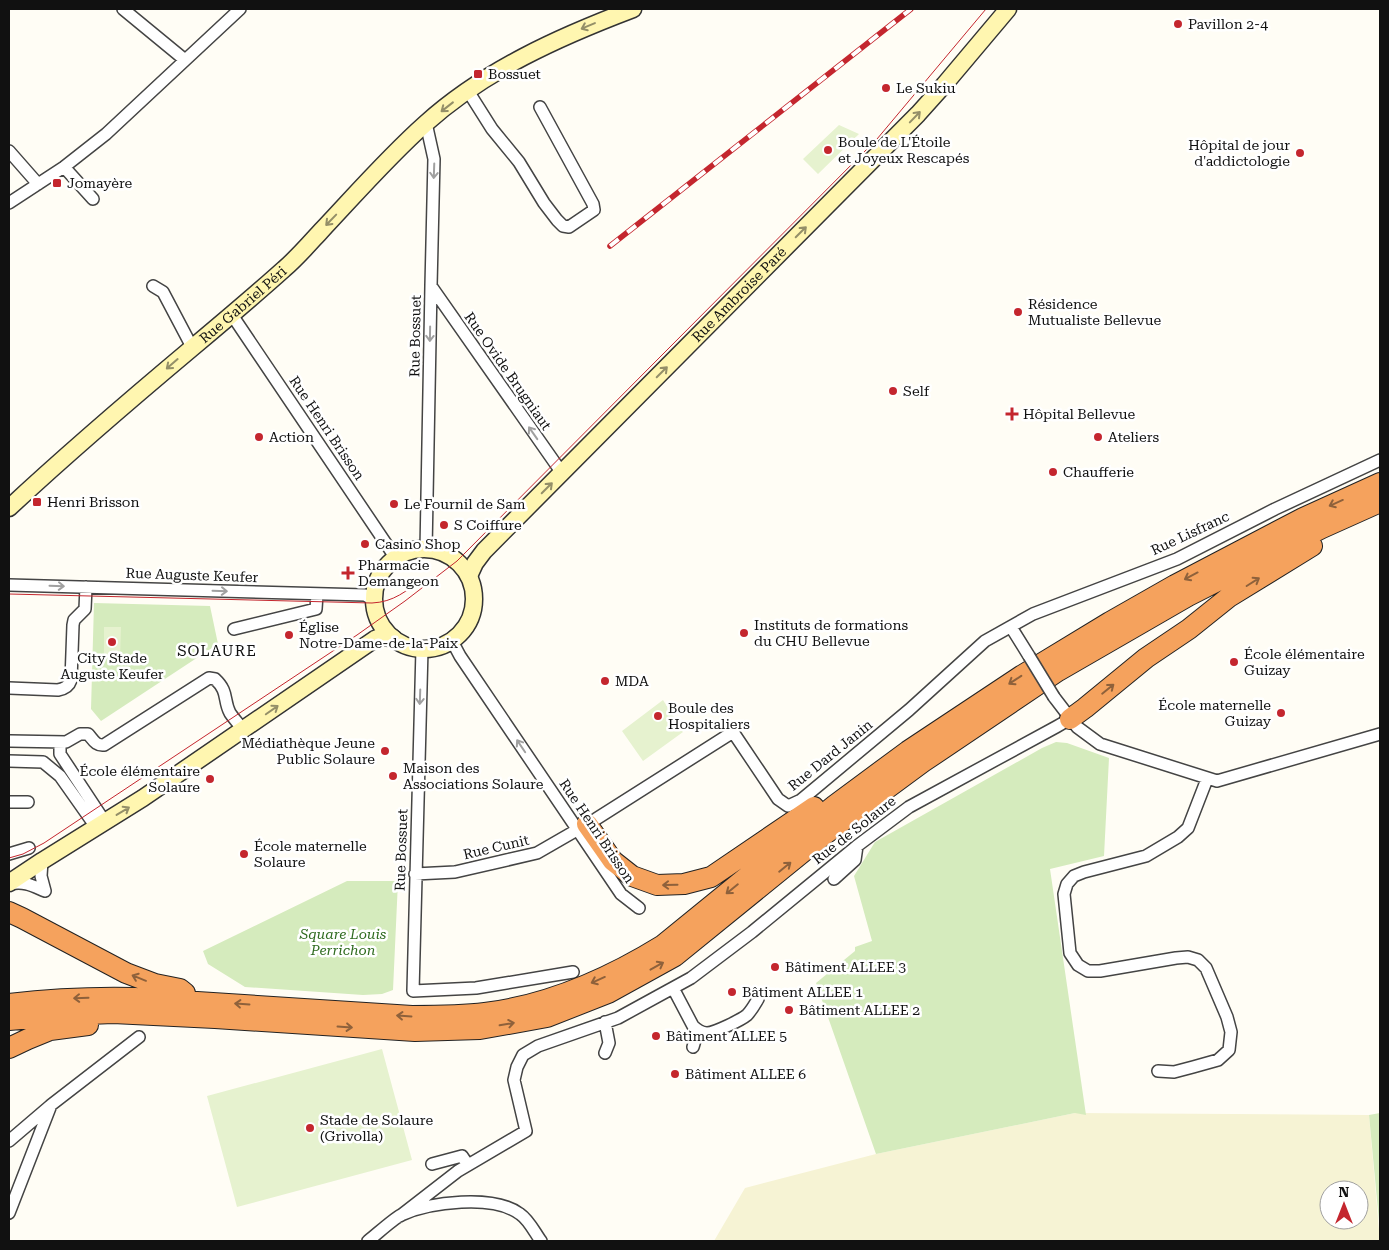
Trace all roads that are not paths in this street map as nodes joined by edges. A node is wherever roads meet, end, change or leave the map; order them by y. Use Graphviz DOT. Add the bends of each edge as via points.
graph roads {
  1 [pos="123,9"];
  2 [pos="240,9"];
  3 [pos="633,9"];
  4 [pos="1008,9"];
  5 [pos="185,60"];
  6 [pos="468,90"];
  7 [pos="540,107"];
  8 [pos="426,123"];
  9 [pos="9,151"];
  10 [pos="64,166"];
  11 [pos="38,184"];
  12 [pos="93,199"];
  13 [pos="9,203"];
  14 [pos="154,286"];
  15 [pos="431,286"];
  16 [pos="232,315"];
  17 [pos="192,347"];
  18 [pos="1380,460"];
  19 [pos="562,473"];
  20 [pos="1380,483"];
  21 [pos="1380,502"];
  22 [pos="9,508"];
  23 [pos="1322,528"];
  24 [pos="426,550"];
  25 [pos="396,557"];
  26 [pos="469,576"];
  27 [pos="9,585"];
  28 [pos="86,587"];
  29 [pos="317,594"];
  30 [pos="372,600"];
  31 [pos="1011,627"];
  32 [pos="234,629"];
  33 [pos="393,638"];
  34 [pos="452,642"];
  35 [pos="422,649"];
  36 [pos="9,688"];
  37 [pos="1070,719"];
  38 [pos="243,730"];
  39 [pos="1380,734"];
  40 [pos="10,741"];
  41 [pos="60,742"];
  42 [pos="908,752"];
  43 [pos="9,761"];
  44 [pos="1207,779"];
  45 [pos="9,802"];
  46 [pos="28,802"];
  47 [pos="100,825"];
  48 [pos="583,827"];
  49 [pos="857,846"];
  50 [pos="29,848"];
  51 [pos="9,854"];
  52 [pos="42,861"];
  53 [pos="415,874"];
  54 [pos="841,876"];
  55 [pos="9,884"];
  56 [pos="639,908"];
  57 [pos="9,912"];
  58 [pos="572,972"];
  59 [pos="673,988"];
  60 [pos="200,1002"];
  61 [pos="9,1004"];
  62 [pos="756,1006"];
  63 [pos="697,1010"];
  64 [pos="113,1013"];
  65 [pos="9,1020"];
  66 [pos="605,1022"];
  67 [pos="692,1025"];
  68 [pos="139,1037"];
  69 [pos="693,1047"];
  70 [pos="9,1048"];
  71 [pos="604,1048"];
  72 [pos="1158,1071"];
  73 [pos="51,1105"];
  74 [pos="9,1141"];
  75 [pos="432,1164"];
  76 [pos="468,1165"];
  77 [pos="9,1213"];
  78 [pos="400,1216"];
  79 [pos="368,1241"];
  80 [pos="541,1241"];
  1 -- 5 [label="street"];
  2 -- 5 [label="street"];
  3 -- 6 [label="main road, Rue Gabriel Péri, one-way" via="552,42"];
  19 -- 4 [label="main road, Rue Ambroise Paré, one-way" via="918,114"];
  5 -- 10 [label="street" via="106,134"];
  6 -- 7 [label="street" via="544,203 563,226 569,227 594,210"];
  6 -- 8 [label="main road, Rue Gabriel Péri, one-way"];
  8 -- 15 [label="street, Rue Bossuet, one-way" via="434,159"];
  8 -- 16 [label="main road, Rue Gabriel Péri, one-way" via="286,268"];
  9 -- 11 [label="street"];
  10 -- 11 [label="street"];
  10 -- 12 [label="street"];
  11 -- 13 [label="street"];
  14 -- 17 [label="street" via="163,292"];
  19 -- 15 [label="street, Rue Ovide Brugniaut, one-way"];
  15 -- 24 [label="street, Rue Bossuet, one-way"];
  16 -- 17 [label="main road, Rue Gabriel Péri"];
  16 -- 25 [label="street, Rue Henri Brisson"];
  17 -- 22 [label="main road, Rue Gabriel Péri, one-way"];
  18 -- 31 [label="street, Rue Lisfranc" via="1177,558 1033,614"];
  26 -- 19 [label="main road, Rue Ambroise Paré, one-way" via="480,555"];
  20 -- 42 [label="highway, one-way" via="1303,518 1110,622 1021,676"];
  21 -- 23 [label="highway"];
  37 -- 23 [label="highway, one-way" via="1229,597 1326,537"];
  64 -- 23 [label="highway, one-way" via="415,1031 480,1029 547,1017 608,993 675,956 824,835 923,762 1058,671 1188,596"];
  24 -- 25 [label="main road"];
  24 -- 26 [label="main road" via="452,557"];
  25 -- 30 [label="main road" via="380,573"];
  26 -- 34 [label="main road" via="473,610 466,627"];
  27 -- 28 [label="street, Rue Auguste Keufer, one-way"];
  28 -- 29 [label="street, Rue Auguste Keufer, one-way"];
  28 -- 36 [label="street" via="86,609 72,625 70,684 58,690"];
  29 -- 30 [label="street, Rue Auguste Keufer" via="365,595"];
  29 -- 32 [label="street" via="316,609"];
  30 -- 33 [label="main road" via="376,617"];
  31 -- 37 [label="street, bridge"];
  31 -- 48 [label="street, Rue Dard Janin" via="985,641 909,710 801,800 788,806 778,799 733,732"];
  33 -- 35 [label="main road"];
  38 -- 33 [label="main road, one-way" via="375,639"];
  34 -- 35 [label="main road"];
  48 -- 34 [label="street, Rue Henri Brisson, one-way"];
  35 -- 53 [label="street, Rue Bossuet, one-way"];
  37 -- 44 [label="street" via="1100,744"];
  37 -- 49 [label="street, Rue de Solaure" via="909,807"];
  38 -- 41 [label="street" via="229,711 223,690 215,679 209,678 107,743 96,744 88,734 82,733"];
  47 -- 38 [label="main road, one-way"];
  39 -- 44 [label="street" via="1217,781"];
  40 -- 41 [label="street"];
  41 -- 47 [label="street" via="60,754"];
  42 -- 48 [label="highway, one-way" via="858,776 711,877 684,884 657,885 632,876 613,861 594,835"];
  42 -- 60 [label="highway, one-way" via="836,805 662,945 600,980 570,992 514,1008 453,1016"];
  43 -- 47 [label="street" via="42,762 60,776"];
  44 -- 72 [label="street" via="1188,828 1178,837 1146,856 1074,876 1064,894 1070,953 1078,965 1088,971 1176,958 1198,960 1206,968 1232,1032 1229,1050 1218,1060 1174,1072"];
  45 -- 46 [label="street"];
  47 -- 52 [label="main road"];
  48 -- 53 [label="street, Rue Cunit" via="537,853 455,872"];
  48 -- 56 [label="street, Rue Henri Brisson" via="621,894"];
  49 -- 54 [label="street" via="855,860"];
  49 -- 59 [label="street, Rue de Solaure" via="752,932"];
  50 -- 51 [label="street"];
  52 -- 55 [label="main road"];
  52 -- 55 [label="street" via="45,892 19,882"];
  53 -- 58 [label="street, Rue Bossuet" via="413,991 476,988"];
  60 -- 57 [label="highway, one-way" via="180,989 155,984 126,972"];
  59 -- 66 [label="street, Rue de Solaure"];
  59 -- 67 [label="street"];
  60 -- 61 [label="highway, one-way" via="100,997"];
  62 -- 67 [label="street" via="742,1023 709,1033"];
  63 -- 67 [label="street"];
  64 -- 65 [label="highway"];
  64 -- 70 [label="highway" via="96,1024 50,1030"];
  66 -- 71 [label="street"];
  66 -- 76 [label="street, Rue de Solaure" via="538,1046 524,1055 514,1080 526,1131"];
  67 -- 69 [label="street"];
  68 -- 73 [label="street"];
  73 -- 74 [label="street"];
  73 -- 77 [label="street"];
  75 -- 76 [label="street" via="462,1156"];
  76 -- 78 [label="street, Rue de Solaure"];
  78 -- 79 [label="street, Rue de Solaure"];
  78 -- 80 [label="street" via="432,1206 489,1203 509,1207 522,1215"];
}
